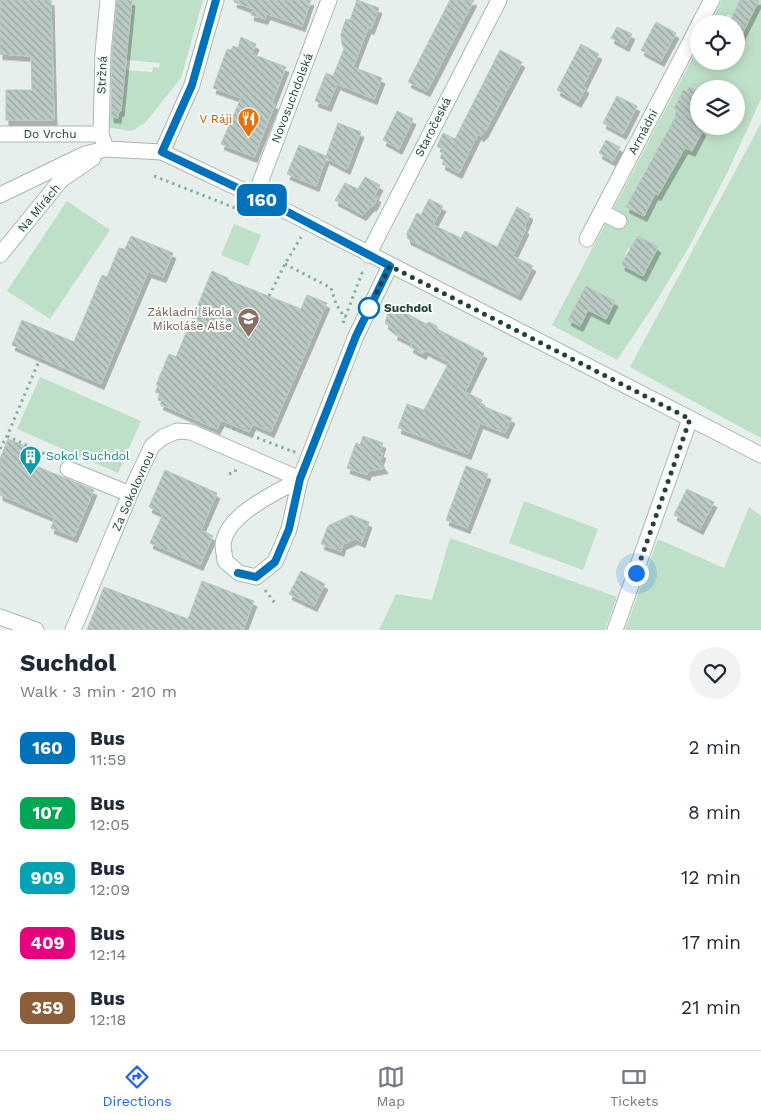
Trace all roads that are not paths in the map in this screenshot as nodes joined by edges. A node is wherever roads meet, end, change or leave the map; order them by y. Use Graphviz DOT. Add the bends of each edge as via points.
graph roads {
  1 [pos="108,0"];
  2 [pos="216,0"];
  3 [pos="329,0"];
  4 [pos="498,0"];
  5 [pos="712,0"];
  6 [pos="704,15"];
  7 [pos="690,41"];
  8 [pos="0,134"];
  9 [pos="100,134"];
  10 [pos="106,149"];
  11 [pos="162,152"];
  12 [pos="0,194"];
  13 [pos="255,196"];
  14 [pos="601,212"];
  15 [pos="619,221"];
  16 [pos="587,239"];
  17 [pos="368,254"];
  18 [pos="0,255"];
  19 [pos="390,266"];
  20 [pos="690,419"];
  21 [pos="761,455"];
  22 [pos="68,469"];
  23 [pos="300,479"];
  24 [pos="130,494"];
  25 [pos="0,617"];
  26 [pos="36,630"];
  27 [pos="73,630"];
  28 [pos="615,630"];
  1 -- 9 [label="street, Stržná"];
  2 -- 11 [label="street" via="192,85"];
  3 -- 13 [label="street, Novosuchdolská"];
  4 -- 17 [label="street, Staročeská"];
  5 -- 6 [label="street, Armádní"];
  7 -- 14 [label="street, Armádní"];
  8 -- 9 [label="street, Do Vrchu"];
  9 -- 10 [label="street, Stržná"];
  10 -- 11 [label="street"];
  10 -- 12 [label="street" via="85,154"];
  10 -- 18 [label="street, Na Mírách" via="61,180"];
  11 -- 13 [label="street"];
  13 -- 17 [label="street"];
  14 -- 15 [label="street"];
  14 -- 16 [label="street, Armádní"];
  17 -- 19 [label="street"];
  19 -- 20 [label="street"];
  19 -- 23 [label="street" via="356,336"];
  20 -- 21 [label="street"];
  20 -- 28 [label="street"];
  22 -- 24 [label="street"];
  23 -- 23 [label="street" via="246,510 231,526 223,544 225,561 238,573 256,577 275,562 289,529"];
  23 -- 24 [label="street, Za Sokolovnou" via="191,432 177,431 152,446"];
  24 -- 27 [label="street, Za Sokolovnou"];
  25 -- 26 [label="street"];
}
